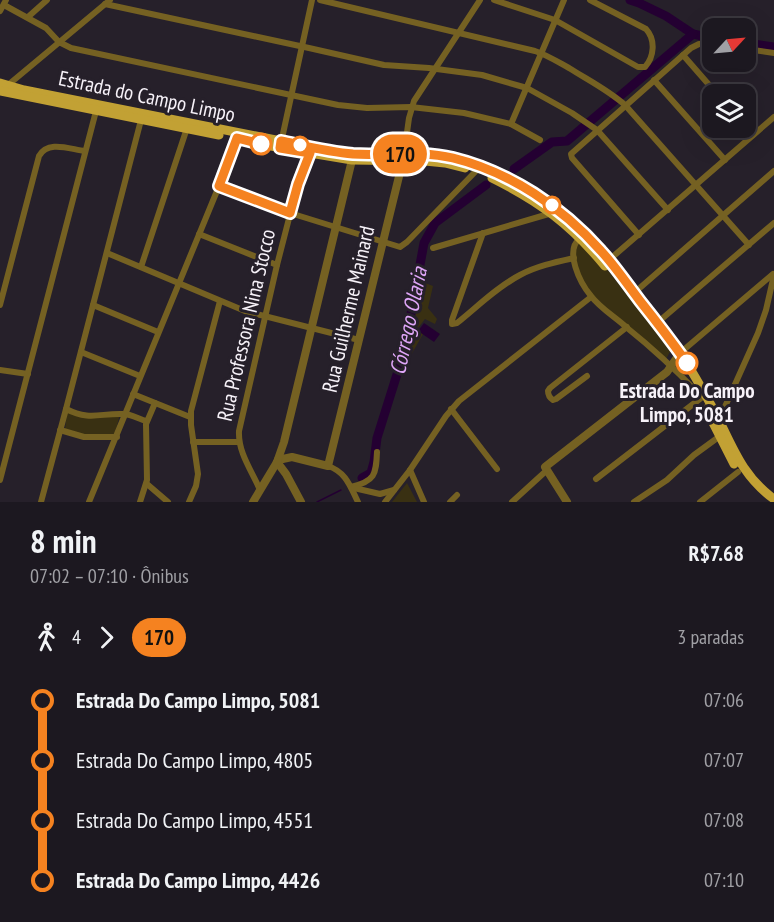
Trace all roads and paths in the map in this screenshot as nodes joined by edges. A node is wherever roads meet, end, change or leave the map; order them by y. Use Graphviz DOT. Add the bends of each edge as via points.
graph roads {
  1 [pos="47,0"];
  2 [pos="312,0"];
  3 [pos="320,0"];
  4 [pos="480,0"];
  5 [pos="494,0"];
  6 [pos="521,0"];
  7 [pos="564,0"];
  8 [pos="590,0"];
  9 [pos="108,2"];
  10 [pos="3,5"];
  11 [pos="520,9"];
  12 [pos="28,17"];
  13 [pos="555,20"];
  14 [pos="458,32"];
  15 [pos="59,42"];
  16 [pos="702,43"];
  17 [pos="302,46"];
  18 [pos="756,50"];
  19 [pos="541,53"];
  20 [pos="774,53"];
  21 [pos="683,55"];
  22 [pos="434,69"];
  23 [pos="654,80"];
  24 [pos="708,84"];
  25 [pos="3,86"];
  26 [pos="527,88"];
  27 [pos="291,94"];
  28 [pos="624,103"];
  29 [pos="411,107"];
  30 [pos="96,111"];
  31 [pos="774,117"];
  32 [pos="141,120"];
  33 [pos="511,124"];
  34 [pos="188,125"];
  35 [pos="595,129"];
  36 [pos="756,132"];
  37 [pos="237,138"];
  38 [pos="750,138"];
  39 [pos="540,140"];
  40 [pos="281,145"];
  41 [pos="85,151"];
  42 [pos="310,153"];
  43 [pos="404,157"];
  44 [pos="352,160"];
  45 [pos="725,160"];
  46 [pos="476,171"];
  47 [pos="774,171"];
  48 [pos="696,185"];
  49 [pos="219,186"];
  50 [pos="668,210"];
  51 [pos="290,213"];
  52 [pos="552,213"];
  53 [pos="722,216"];
  54 [pos="774,223"];
  55 [pos="336,227"];
  56 [pos="483,233"];
  57 [pos="199,234"];
  58 [pos="639,235"];
  59 [pos="580,238"];
  60 [pos="382,241"];
  61 [pos="748,245"];
  62 [pos="433,248"];
  63 [pos="600,250"];
  64 [pos="106,253"];
  65 [pos="574,258"];
  66 [pos="609,260"];
  67 [pos="277,265"];
  68 [pos="141,267"];
  69 [pos="774,274"];
  70 [pos="178,283"];
  71 [pos="634,293"];
  72 [pos="591,297"];
  73 [pos="220,301"];
  74 [pos="0,305"];
  75 [pos="93,305"];
  76 [pos="457,306"];
  77 [pos="469,314"];
  78 [pos="264,316"];
  79 [pos="657,323"];
  80 [pos="627,327"];
  81 [pos="312,328"];
  82 [pos="158,332"];
  83 [pos="360,340"];
  84 [pos="81,352"];
  85 [pos="678,355"];
  86 [pos="671,366"];
  87 [pos="0,370"];
  88 [pos="28,374"];
  89 [pos="140,376"];
  90 [pos="587,376"];
  91 [pos="133,394"];
  92 [pos="699,395"];
  93 [pos="154,403"];
  94 [pos="66,409"];
  95 [pos="451,409"];
  96 [pos="124,414"];
  97 [pos="190,417"];
  98 [pos="719,420"];
  99 [pos="146,421"];
  100 [pos="60,430"];
  101 [pos="720,436"];
  102 [pos="117,437"];
  103 [pos="239,441"];
  104 [pos="193,442"];
  105 [pos="284,442"];
  106 [pos="377,452"];
  107 [pos="292,457"];
  108 [pos="278,461"];
  109 [pos="328,466"];
  110 [pos="497,469"];
  111 [pos="545,469"];
  112 [pos="410,471"];
  113 [pos="738,472"];
  114 [pos="596,479"];
  115 [pos="0,480"];
  116 [pos="147,484"];
  117 [pos="351,487"];
  118 [pos="260,490"];
  119 [pos="395,490"];
  120 [pos="457,495"];
  121 [pos="774,499"];
  122 [pos="41,502"];
  123 [pos="89,502"];
  124 [pos="140,502"];
  125 [pos="168,502"];
  126 [pos="189,502"];
  127 [pos="252,502"];
  128 [pos="301,502"];
  129 [pos="358,502"];
  130 [pos="385,502"];
  131 [pos="424,502"];
  132 [pos="450,502"];
  133 [pos="512,502"];
  134 [pos="567,502"];
  135 [pos="633,502"];
  136 [pos="700,502"];
  137 [pos="770,502"];
  1 -- 12 [label="street"];
  2 -- 17 [label="street"];
  3 -- 14 [label="street" via="361,5"];
  4 -- 14 [label="street"];
  5 -- 11 [label="street"];
  6 -- 11 [label="street"];
  7 -- 13 [label="street"];
  8 -- 13 [label="street" via="649,33 653,46 647,65 642,68"];
  9 -- 15 [label="street"];
  9 -- 17 [label="street"];
  10 -- 12 [label="street"];
  11 -- 13 [label="street"];
  12 -- 15 [label="street"];
  13 -- 19 [label="street"];
  14 -- 19 [label="street"];
  14 -- 22 [label="street"];
  15 -- 25 [label="street"];
  15 -- 27 [label="street" via="71,48"];
  16 -- 21 [label="street"];
  17 -- 22 [label="street" via="384,65"];
  17 -- 27 [label="street"];
  18 -- 20 [label="street"];
  19 -- 26 [label="street"];
  19 -- 28 [label="street"];
  21 -- 23 [label="street"];
  21 -- 24 [label="street"];
  22 -- 26 [label="street" via="482,75"];
  22 -- 29 [label="street"];
  23 -- 28 [label="street"];
  23 -- 45 [label="street"];
  25 -- 30 [label="main road, Estrada do Campo Limpo"];
  25 -- 34 [label="main road, Estrada do Campo Limpo"];
  26 -- 33 [label="street"];
  26 -- 35 [label="street"];
  27 -- 29 [label="street" via="354,107"];
  27 -- 40 [label="street"];
  28 -- 35 [label="street"];
  28 -- 48 [label="street"];
  29 -- 33 [label="street"];
  29 -- 43 [label="street"];
  30 -- 32 [label="main road, Estrada do Campo Limpo"];
  30 -- 41 [label="street"];
  31 -- 36 [label="street"];
  32 -- 34 [label="main road, Estrada do Campo Limpo"];
  32 -- 64 [label="street"];
  33 -- 39 [label="street"];
  34 -- 37 [label="main road, Estrada do Campo Limpo"];
  34 -- 40 [label="main road, Estrada do Campo Limpo"];
  34 -- 68 [label="street"];
  35 -- 50 [label="street"];
  35 -- 58 [label="street" via="572,152 572,158"];
  37 -- 40 [label="main road, Estrada do Campo Limpo"];
  37 -- 49 [label="street"];
  38 -- 45 [label="street"];
  40 -- 42 [label="main road, Estrada do Campo Limpo"];
  40 -- 43 [label="main road, Estrada do Campo Limpo"];
  41 -- 74 [label="street" via="52,146 39,156"];
  41 -- 88 [label="street"];
  42 -- 44 [label="main road, Estrada do Campo Limpo"];
  42 -- 51 [label="street, Rua Professora Nina Stocco"];
  43 -- 44 [label="main road, Estrada do Campo Limpo"];
  43 -- 46 [label="main road, Estrada do Campo Limpo"];
  43 -- 60 [label="street, Rua Guilherme Mainard"];
  43 -- 63 [label="main road, Estrada do Campo Limpo" via="419,154 452,158 513,181 562,213"];
  44 -- 55 [label="street"];
  45 -- 48 [label="street"];
  46 -- 52 [label="main road, Estrada do Campo Limpo" via="528,196"];
  46 -- 60 [label="street" via="407,242 401,246"];
  47 -- 53 [label="street"];
  48 -- 50 [label="street"];
  48 -- 53 [label="street"];
  49 -- 51 [label="street"];
  49 -- 57 [label="street"];
  50 -- 58 [label="street"];
  51 -- 55 [label="street"];
  51 -- 67 [label="street, Rua Professora Nina Stocco"];
  52 -- 56 [label="street"];
  52 -- 59 [label="main road, Estrada do Campo Limpo"];
  53 -- 61 [label="street"];
  53 -- 71 [label="street"];
  54 -- 61 [label="street"];
  55 -- 60 [label="street"];
  55 -- 81 [label="street"];
  56 -- 62 [label="street"];
  56 -- 76 [label="street"];
  57 -- 67 [label="street"];
  57 -- 70 [label="street"];
  58 -- 66 [label="street"];
  59 -- 63 [label="main road" via="588,239"];
  59 -- 65 [label="street" via="575,244"];
  59 -- 85 [label="main road, Estrada do Campo Limpo"];
  60 -- 83 [label="street, Rua Guilherme Mainard"];
  61 -- 79 [label="street"];
  63 -- 66 [label="main road, Estrada do Campo Limpo"];
  64 -- 68 [label="street"];
  64 -- 75 [label="street"];
  65 -- 72 [label="street" via="578,275"];
  65 -- 77 [label="street" via="522,274"];
  66 -- 71 [label="main road, Estrada do Campo Limpo"];
  67 -- 78 [label="street, Rua Professora Nina Stocco"];
  68 -- 70 [label="street"];
  69 -- 85 [label="street"];
  69 -- 98 [label="street" via="759,333"];
  70 -- 73 [label="street"];
  70 -- 82 [label="street"];
  71 -- 79 [label="main road, Estrada do Campo Limpo"];
  72 -- 80 [label="street"];
  72 -- 95 [label="street"];
  73 -- 78 [label="street"];
  73 -- 97 [label="street"];
  75 -- 82 [label="street"];
  75 -- 84 [label="street"];
  76 -- 77 [label="street"];
  76 -- 77 [label="street" via="452,324"];
  78 -- 81 [label="street"];
  78 -- 103 [label="street, Rua Professora Nina Stocco"];
  79 -- 85 [label="main road, Estrada do Campo Limpo"];
  80 -- 86 [label="street"];
  80 -- 90 [label="street" via="549,388 548,394 554,400"];
  81 -- 83 [label="street"];
  81 -- 105 [label="street"];
  82 -- 89 [label="street"];
  83 -- 109 [label="street, Rua Guilherme Mainard"];
  84 -- 89 [label="street"];
  84 -- 94 [label="street"];
  85 -- 86 [label="street"];
  85 -- 92 [label="main road, Estrada do Campo Limpo"];
  85 -- 98 [label="main road, Estrada do Campo Limpo" via="690,368"];
  86 -- 92 [label="street"];
  86 -- 111 [label="street"];
  87 -- 88 [label="street"];
  88 -- 115 [label="street"];
  89 -- 91 [label="street"];
  91 -- 93 [label="street"];
  91 -- 96 [label="street"];
  92 -- 101 [label="main road, Estrada do Campo Limpo"];
  92 -- 114 [label="street"];
  93 -- 97 [label="street"];
  93 -- 99 [label="street"];
  94 -- 96 [label="street" via="87,416"];
  94 -- 100 [label="street"];
  95 -- 110 [label="street"];
  95 -- 112 [label="street"];
  96 -- 99 [label="street"];
  96 -- 102 [label="street"];
  97 -- 104 [label="street"];
  98 -- 121 [label="main road, Estrada do Campo Limpo" via="746,472"];
  99 -- 116 [label="street"];
  100 -- 102 [label="street" via="84,438"];
  100 -- 122 [label="street"];
  101 -- 113 [label="main road, Estrada do Campo Limpo"];
  101 -- 135 [label="street" via="667,480"];
  102 -- 123 [label="street"];
  103 -- 104 [label="street"];
  103 -- 118 [label="street, Rua Professora Nina Stocco"];
  104 -- 126 [label="street" via="198,479"];
  105 -- 107 [label="street"];
  105 -- 108 [label="street"];
  106 -- 117 [label="street" via="374,475"];
  107 -- 108 [label="street"];
  107 -- 109 [label="street"];
  108 -- 118 [label="street"];
  108 -- 128 [label="street"];
  109 -- 117 [label="street" via="342,473"];
  111 -- 133 [label="street"];
  111 -- 134 [label="street"];
  112 -- 119 [label="street"];
  112 -- 131 [label="street"];
  113 -- 136 [label="street"];
  113 -- 137 [label="main road, Estrada do Campo Limpo"];
  116 -- 124 [label="street"];
  116 -- 125 [label="street"];
  117 -- 119 [label="street" via="380,494"];
  117 -- 129 [label="street"];
  118 -- 127 [label="street"];
  119 -- 130 [label="street"];
  120 -- 132 [label="street"];
}
